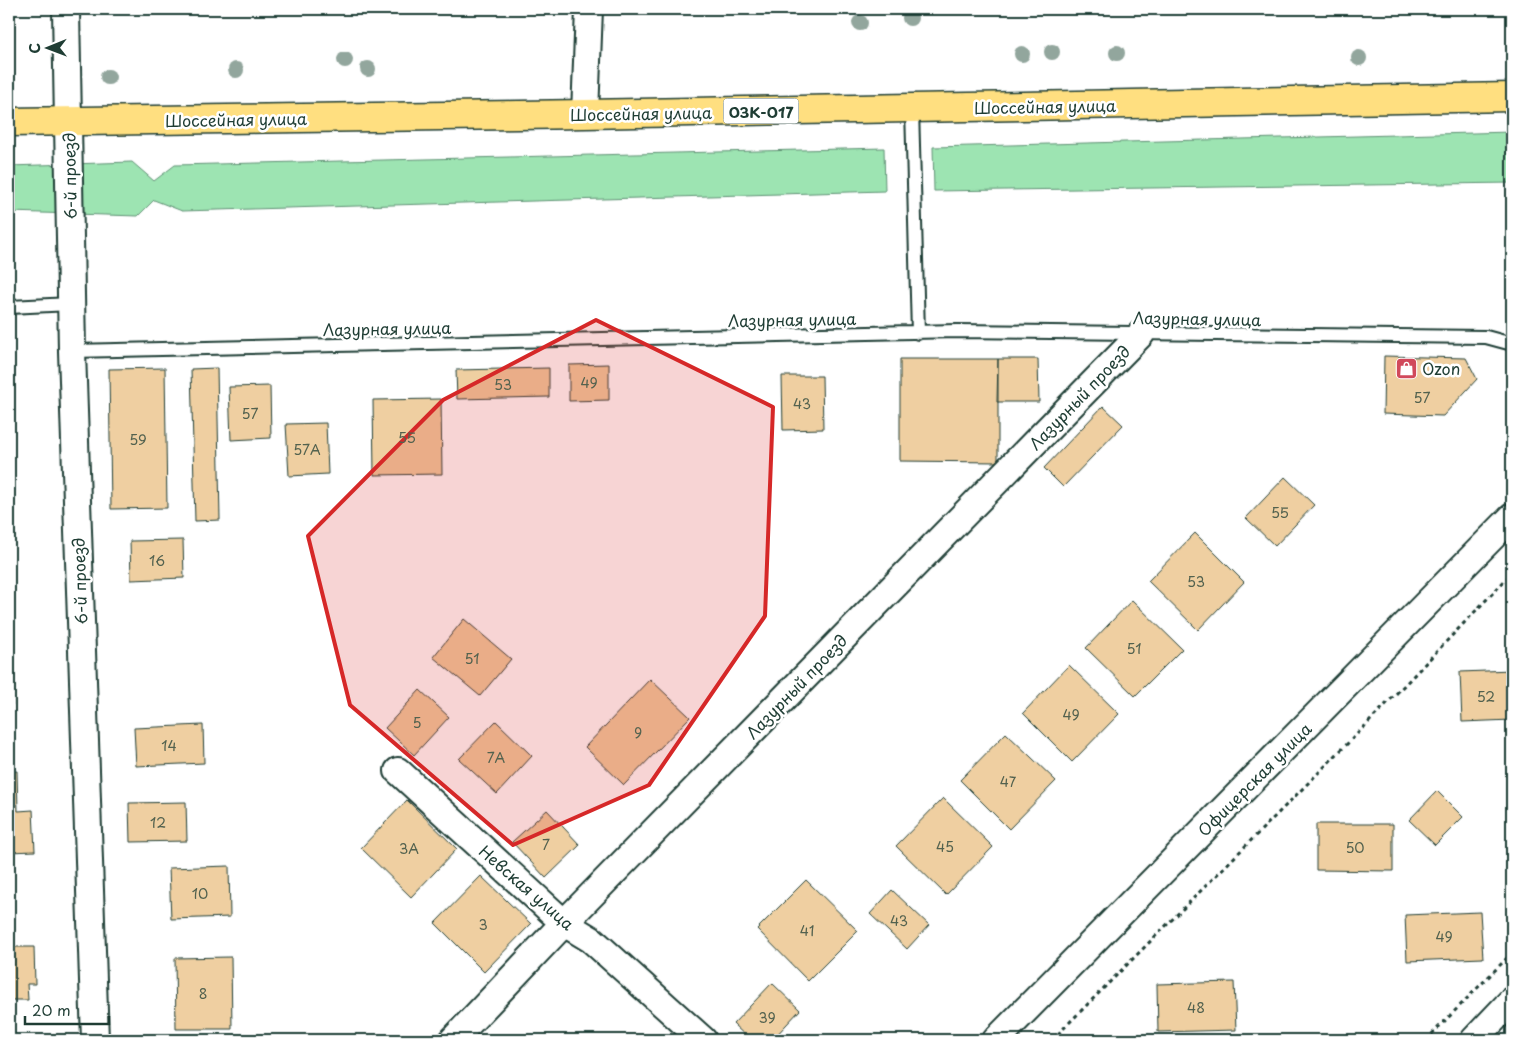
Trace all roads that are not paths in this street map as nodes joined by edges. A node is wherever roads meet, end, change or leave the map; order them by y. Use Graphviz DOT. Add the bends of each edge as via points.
graph roads {
  1 [pos="66,9"];
  2 [pos="589,9"];
  3 [pos="1512,97"];
  4 [pos="912,108"];
  5 [pos="585,114"];
  6 [pos="68,121"];
  7 [pos="9,122"];
  8 [pos="71,304"];
  9 [pos="9,307"];
  10 [pos="918,333"];
  11 [pos="1141,334"];
  12 [pos="1512,344"];
  13 [pos="72,351"];
  14 [pos="1512,517"];
  15 [pos="398,771"];
  16 [pos="564,923"];
  17 [pos="1512,1000"];
  18 [pos="95,1040"];
  19 [pos="453,1040"];
  20 [pos="703,1040"];
  21 [pos="996,1040"];
  22 [pos="1474,1040"];
  1 -- 6 [label="street, 6-й проезд"];
  2 -- 5 [label="street"];
  3 -- 4 [label="main road, Шоссейная улица / 03К-017"];
  4 -- 5 [label="main road, Шоссейная улица / 03К-017"];
  4 -- 10 [label="lane"];
  5 -- 6 [label="main road, Шоссейная улица / 03К-017"];
  6 -- 7 [label="main road, Шоссейная улица / 03К-017"];
  6 -- 8 [label="street, 6-й проезд"];
  8 -- 9 [label="lane"];
  8 -- 13 [label="street, 6-й проезд"];
  10 -- 11 [label="lane, Лазурная улица"];
  10 -- 13 [label="lane, Лазурная улица"];
  11 -- 12 [label="lane, Лазурная улица" via="1486,337"];
  11 -- 16 [label="street, Лазурный проезд"];
  13 -- 18 [label="street, 6-й проезд"];
  14 -- 21 [label="street, Офицерская улица"];
  15 -- 16 [label="street, Невская улица"];
  16 -- 19 [label="street, Лазурный проезд"];
  16 -- 20 [label="street, Невская улица" via="592,940"];
  17 -- 22 [label="street"];
}
